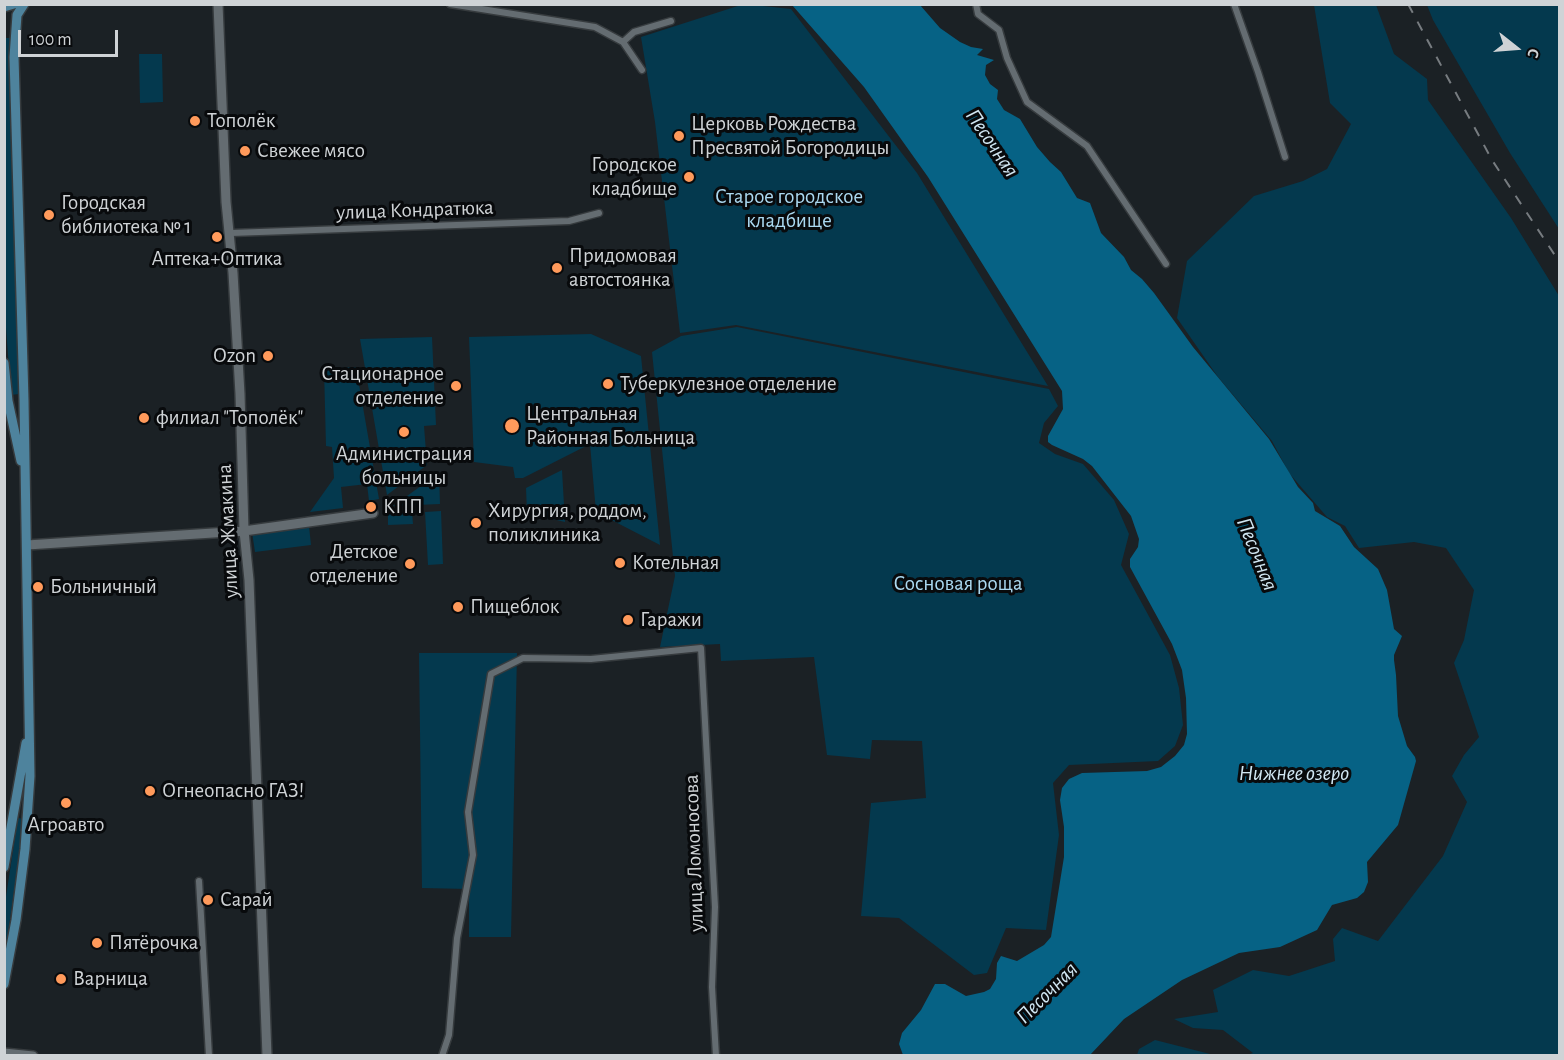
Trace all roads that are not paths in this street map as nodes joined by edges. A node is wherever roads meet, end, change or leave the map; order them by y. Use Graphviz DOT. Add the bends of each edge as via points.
graph roads {
  1 [pos="14,4"];
  2 [pos="24,4"];
  3 [pos="219,4"];
  4 [pos="450,4"];
  5 [pos="976,4"];
  6 [pos="1234,4"];
  7 [pos="4,7"];
  8 [pos="671,21"];
  9 [pos="623,42"];
  10 [pos="642,70"];
  11 [pos="1285,158"];
  12 [pos="599,213"];
  13 [pos="231,233"];
  14 [pos="1166,264"];
  15 [pos="4,363"];
  16 [pos="24,400"];
  17 [pos="8,401"];
  18 [pos="25,478"];
  19 [pos="373,513"];
  20 [pos="244,531"];
  21 [pos="27,545"];
  22 [pos="29,720"];
  23 [pos="14,811"];
  24 [pos="29,813"];
  25 [pos="4,867"];
  26 [pos="199,881"];
  27 [pos="4,984"];
  28 [pos="4,1053"];
  29 [pos="33,1056"];
  30 [pos="209,1056"];
  31 [pos="267,1056"];
  32 [pos="442,1056"];
  33 [pos="716,1056"];
  1 -- 7 [label="main road"];
  2 -- 16 [label="main road" via="17,15 14,38"];
  3 -- 13 [label="street, улица Жмакина" via="225,182"];
  4 -- 9 [label="street" via="595,27"];
  5 -- 14 [label="street" via="978,14 999,30 1027,102 1087,146"];
  6 -- 11 [label="street"];
  8 -- 9 [label="street" via="634,32"];
  9 -- 10 [label="street"];
  12 -- 13 [label="street, улица Кондратюка" via="568,222"];
  13 -- 20 [label="street, улица Жмакина"];
  15 -- 17 [label="main road"];
  16 -- 17 [label="main road"];
  16 -- 18 [label="main road"];
  17 -- 18 [label="main road"];
  18 -- 21 [label="main road"];
  19 -- 20 [label="street"];
  20 -- 21 [label="street"];
  20 -- 31 [label="street, улица Жмакина"];
  21 -- 22 [label="main road"];
  22 -- 23 [label="main road"];
  22 -- 24 [label="main road"];
  23 -- 24 [label="main road"];
  23 -- 25 [label="main road"];
  24 -- 27 [label="main road"];
  26 -- 30 [label="street"];
  28 -- 29 [label="street"];
  32 -- 33 [label="street, улица Ломоносова" via="449,1035 457,938 473,855 468,812 491,674 522,658 591,659 701,648 715,907 712,987"];
}
